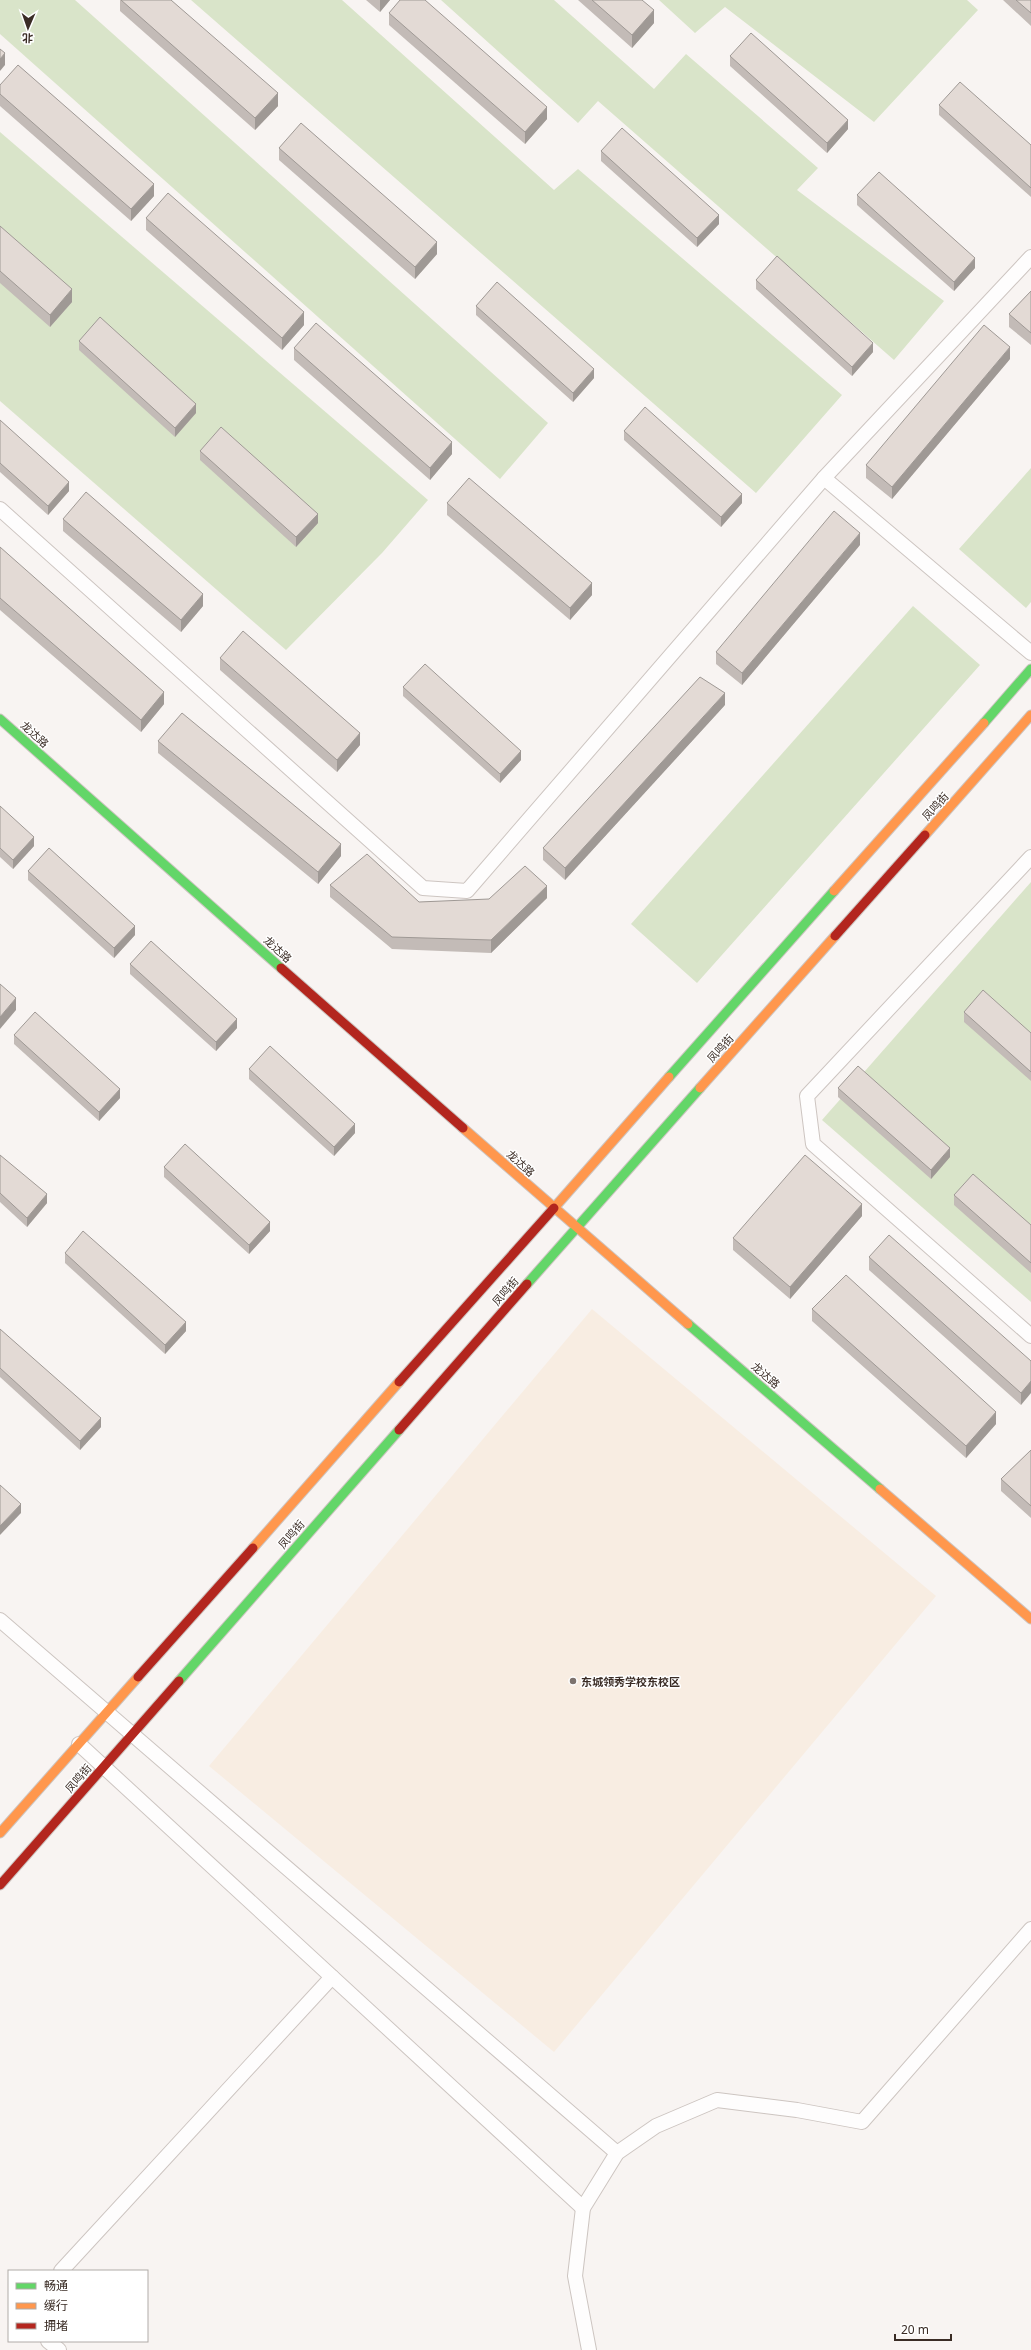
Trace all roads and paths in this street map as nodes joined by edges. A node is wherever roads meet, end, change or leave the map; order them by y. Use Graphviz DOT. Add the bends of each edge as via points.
graph roads {
  1 [pos="1031,257"];
  2 [pos="824,478"];
  3 [pos="0,509"];
  4 [pos="1031,653"];
  5 [pos="1031,669"];
  6 [pos="1031,715"];
  7 [pos="0,719"];
  8 [pos="1031,857"];
  9 [pos="553,1208"];
  10 [pos="576,1228"];
  11 [pos="1031,1336"];
  12 [pos="1031,1619"];
  13 [pos="0,1620"];
  14 [pos="106,1713"];
  15 [pos="131,1734"];
  16 [pos="79,1744"];
  17 [pos="103,1767"];
  18 [pos="0,1833"];
  19 [pos="0,1885"];
  20 [pos="1031,1929"];
  21 [pos="332,1977"];
  22 [pos="617,2153"];
  23 [pos="583,2208"];
  24 [pos="61,2270"];
  25 [pos="49,2342"];
  26 [pos="59,2350"];
  27 [pos="589,2350"];
  1 -- 2 [label="street"];
  2 -- 3 [label="street" via="467,891 423,888"];
  2 -- 4 [label="street"];
  5 -- 9 [label="main road, 凤鸣街"];
  6 -- 10 [label="main road, 凤鸣街"];
  7 -- 9 [label="main road, 龙达路"];
  8 -- 11 [label="street" via="807,1096 813,1144"];
  9 -- 10 [label="main road, 龙达路"];
  9 -- 14 [label="main road, 凤鸣街"];
  10 -- 12 [label="main road, 龙达路"];
  10 -- 15 [label="main road, 凤鸣街"];
  13 -- 14 [label="street"];
  14 -- 15 [label="street"];
  14 -- 16 [label="main road, 凤鸣街"];
  15 -- 17 [label="main road, 凤鸣街"];
  15 -- 22 [label="street"];
  16 -- 17 [label="street"];
  16 -- 18 [label="main road, 凤鸣街"];
  17 -- 19 [label="main road, 凤鸣街"];
  17 -- 21 [label="street"];
  20 -- 22 [label="street" via="862,2122 797,2110 717,2100 656,2126"];
  21 -- 23 [label="street"];
  21 -- 24 [label="street"];
  22 -- 23 [label="street"];
  23 -- 27 [label="street" via="575,2276"];
  25 -- 26 [label="street"];
}
